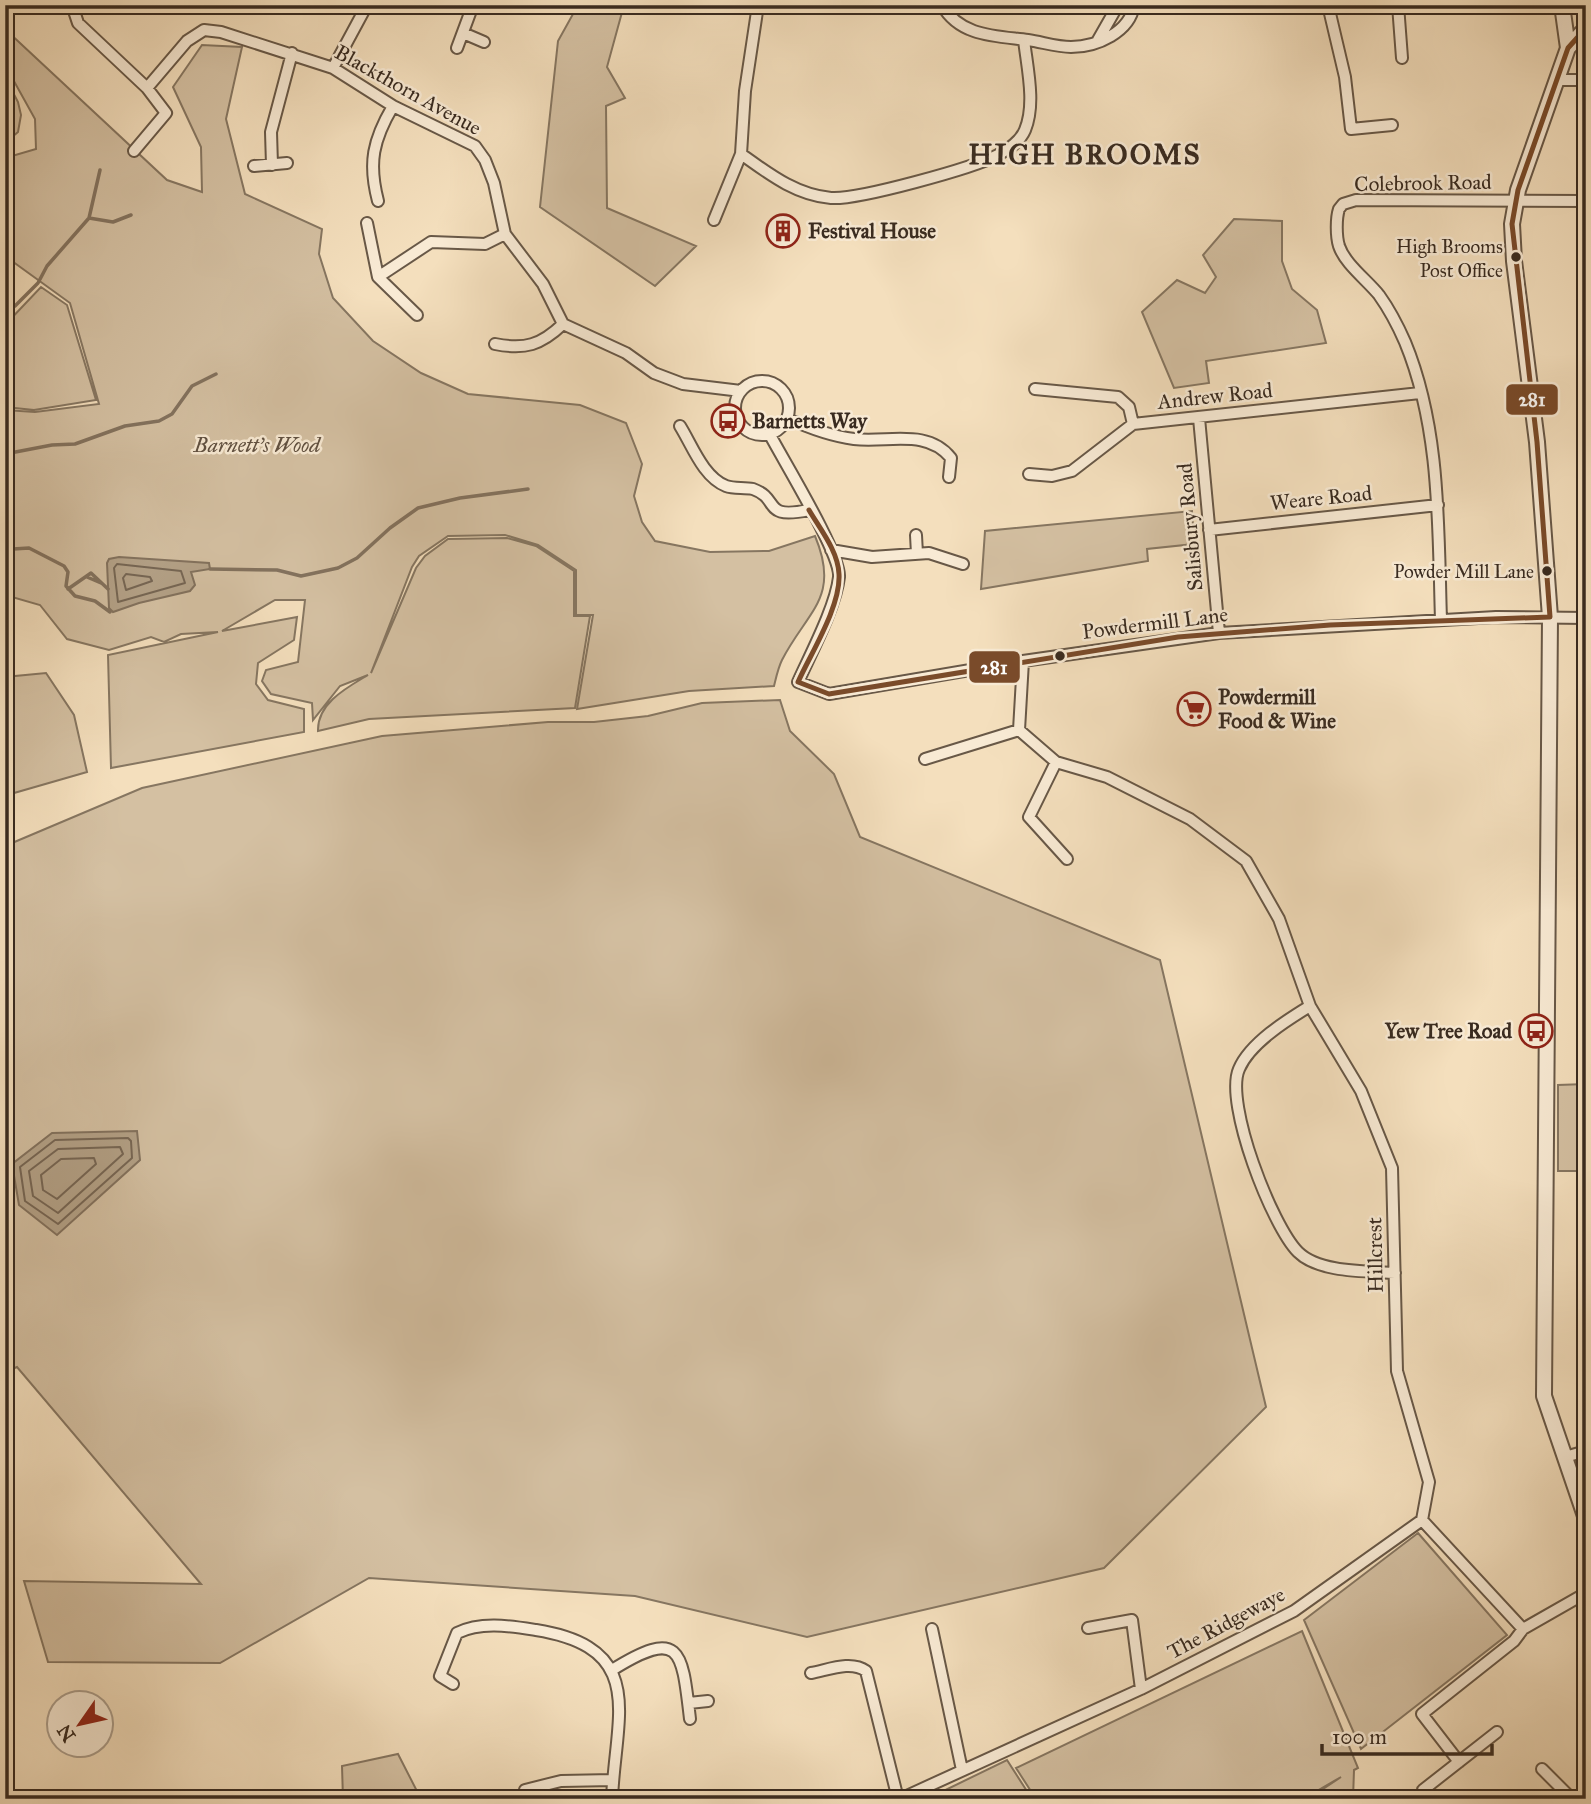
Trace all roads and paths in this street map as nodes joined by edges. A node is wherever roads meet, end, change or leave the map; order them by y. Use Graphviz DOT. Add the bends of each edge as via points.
graph roads {
  1 [pos="72,5"];
  2 [pos="367,5"];
  3 [pos="473,5"];
  4 [pos="758,5"];
  5 [pos="942,5"];
  6 [pos="1118,5"];
  7 [pos="1134,5"];
  8 [pos="1328,5"];
  9 [pos="1398,5"];
  10 [pos="1562,5"];
  11 [pos="1586,28"];
  12 [pos="463,33"];
  13 [pos="1024,40"];
  14 [pos="484,41"];
  15 [pos="1097,42"];
  16 [pos="457,48"];
  17 [pos="1568,48"];
  18 [pos="292,53"];
  19 [pos="1402,58"];
  20 [pos="333,68"];
  21 [pos="1556,80"];
  22 [pos="1586,80"];
  23 [pos="147,88"];
  24 [pos="393,106"];
  25 [pos="1392,125"];
  26 [pos="135,151"];
  27 [pos="741,154"];
  28 [pos="288,163"];
  29 [pos="272,164"];
  30 [pos="254,166"];
  31 [pos="378,201"];
  32 [pos="1516,201"];
  33 [pos="1586,201"];
  34 [pos="714,220"];
  35 [pos="367,223"];
  36 [pos="505,234"];
  37 [pos="378,277"];
  38 [pos="417,315"];
  39 [pos="563,324"];
  40 [pos="495,344"];
  41 [pos="1035,389"];
  42 [pos="741,391"];
  43 [pos="1420,393"];
  44 [pos="787,418"];
  45 [pos="1199,418"];
  46 [pos="1133,424"];
  47 [pos="680,426"];
  48 [pos="769,433"];
  49 [pos="958,445"];
  50 [pos="948,454"];
  51 [pos="1029,474"];
  52 [pos="948,478"];
  53 [pos="1438,505"];
  54 [pos="809,510"];
  55 [pos="1209,530"];
  56 [pos="916,535"];
  57 [pos="831,550"];
  58 [pos="917,554"];
  59 [pos="963,564"];
  60 [pos="1550,617"];
  61 [pos="1586,618"];
  62 [pos="1441,620"];
  63 [pos="1219,633"];
  64 [pos="1023,661"];
  65 [pos="1019,730"];
  66 [pos="925,759"];
  67 [pos="1056,762"];
  68 [pos="1067,859"];
  69 [pos="1310,1006"];
  70 [pos="1395,1273"];
  71 [pos="1586,1451"];
  72 [pos="1565,1457"];
  73 [pos="1586,1519"];
  74 [pos="1422,1520"];
  75 [pos="1586,1593"];
  76 [pos="1088,1628"];
  77 [pos="932,1629"];
  78 [pos="1523,1629"];
  79 [pos="612,1670"];
  80 [pos="811,1673"];
  81 [pos="453,1684"];
  82 [pos="1141,1689"];
  83 [pos="708,1701"];
  84 [pos="689,1703"];
  85 [pos="690,1718"];
  86 [pos="1497,1732"];
  87 [pos="1459,1762"];
  88 [pos="1542,1769"];
  89 [pos="962,1770"];
  90 [pos="613,1780"];
  91 [pos="1423,1790"];
  92 [pos="527,1799"];
  93 [pos="612,1799"];
  94 [pos="899,1799"];
  95 [pos="1572,1799"];
  1 -- 23 [label="street" via="78,23"];
  2 -- 20 [label="street"];
  3 -- 12 [label="street"];
  4 -- 27 [label="street"];
  5 -- 13 [label="street" via="960,24 982,36"];
  6 -- 15 [label="street"];
  7 -- 15 [label="street" via="1128,22"];
  8 -- 25 [label="street" via="1345,77 1351,129"];
  9 -- 19 [label="street"];
  10 -- 17 [label="street"];
  11 -- 17 [label="street"];
  12 -- 14 [label="street"];
  12 -- 16 [label="street"];
  13 -- 15 [label="street" via="1068,47"];
  13 -- 27 [label="street" via="1027,123 1015,144 995,156 884,189 832,198 785,186"];
  17 -- 21 [label="street"];
  18 -- 20 [label="street, Blackthorn Avenue"];
  18 -- 23 [label="street, Blackthorn Avenue" via="245,37 204,30 187,41"];
  18 -- 29 [label="street" via="271,132"];
  20 -- 24 [label="street, Blackthorn Avenue"];
  21 -- 22 [label="street"];
  21 -- 32 [label="street"];
  23 -- 26 [label="street" via="166,113"];
  24 -- 31 [label="street" via="376,142 371,174"];
  24 -- 36 [label="street, Blackthorn Avenue" via="475,146 494,183"];
  27 -- 34 [label="street"];
  28 -- 29 [label="street"];
  29 -- 30 [label="street"];
  32 -- 33 [label="street, Colebrook Road"];
  32 -- 43 [label="street, Colebrook Road" via="1348,201 1338,214 1338,243 1393,319"];
  32 -- 60 [label="street" via="1514,261 1537,442"];
  35 -- 37 [label="street"];
  36 -- 37 [label="street" via="485,243 431,242"];
  36 -- 39 [label="street, Blackthorn Avenue" via="543,284"];
  37 -- 38 [label="street"];
  39 -- 40 [label="street" via="528,348"];
  39 -- 42 [label="street" via="683,384"];
  41 -- 46 [label="street" via="1118,397 1129,407"];
  42 -- 44 [label="street" via="755,382 772,383 785,394"];
  42 -- 48 [label="street" via="736,407 740,422 753,433"];
  43 -- 45 [label="street, Andrew Road"];
  43 -- 53 [label="street"];
  44 -- 48 [label="street"];
  44 -- 50 [label="street" via="839,437 923,440 936,443"];
  45 -- 46 [label="street, Andrew Road"];
  45 -- 55 [label="street, Salisbury Road"];
  46 -- 51 [label="street, Andrew Road" via="1072,471 1052,476"];
  47 -- 54 [label="street" via="710,476 726,486 755,490 777,511"];
  48 -- 54 [label="street, Powdermill Lane"];
  49 -- 50 [label="street"];
  50 -- 52 [label="street"];
  53 -- 55 [label="street, Weare Road"];
  53 -- 62 [label="street"];
  54 -- 57 [label="street, Powdermill Lane"];
  55 -- 63 [label="street, Salisbury Road"];
  56 -- 58 [label="street"];
  57 -- 58 [label="street" via="872,557"];
  57 -- 64 [label="street, Powdermill Lane" via="839,576 797,682 829,695"];
  58 -- 59 [label="street" via="929,553"];
  60 -- 61 [label="street, Powdermill Lane"];
  60 -- 62 [label="street, Powdermill Lane"];
  60 -- 72 [label="street" via="1544,1396"];
  62 -- 63 [label="street, Powdermill Lane"];
  63 -- 64 [label="street, Powdermill Lane"];
  64 -- 65 [label="street"];
  65 -- 66 [label="street"];
  65 -- 67 [label="street"];
  67 -- 68 [label="street" via="1029,817"];
  67 -- 69 [label="street, Hillcrest" via="1107,777 1190,819 1246,861 1279,919"];
  69 -- 70 [label="street, Hillcrest" via="1361,1091 1392,1168"];
  69 -- 70 [label="street" via="1270,1031 1239,1069 1236,1105 1270,1210 1299,1253 1338,1270"];
  70 -- 74 [label="street, Hillcrest" via="1397,1371 1429,1482"];
  71 -- 72 [label="street"];
  72 -- 73 [label="street"];
  74 -- 78 [label="street"];
  74 -- 82 [label="street, The Ridgewaye" via="1294,1611"];
  75 -- 78 [label="street"];
  76 -- 82 [label="street" via="1132,1620"];
  77 -- 89 [label="street"];
  78 -- 87 [label="street" via="1422,1714"];
  79 -- 81 [label="street" via="590,1649 564,1634 472,1626 457,1633 440,1676"];
  79 -- 84 [label="street" via="644,1650 667,1649 684,1668"];
  79 -- 90 [label="street" via="621,1694"];
  80 -- 94 [label="street" via="850,1665 866,1671"];
  82 -- 89 [label="street, The Ridgewaye"];
  83 -- 84 [label="street"];
  84 -- 85 [label="street"];
  86 -- 87 [label="street"];
  87 -- 91 [label="street"];
  88 -- 95 [label="street"];
  89 -- 94 [label="street, The Ridgewaye"];
  90 -- 92 [label="street" via="561,1781 525,1790"];
  90 -- 93 [label="street"];
}
